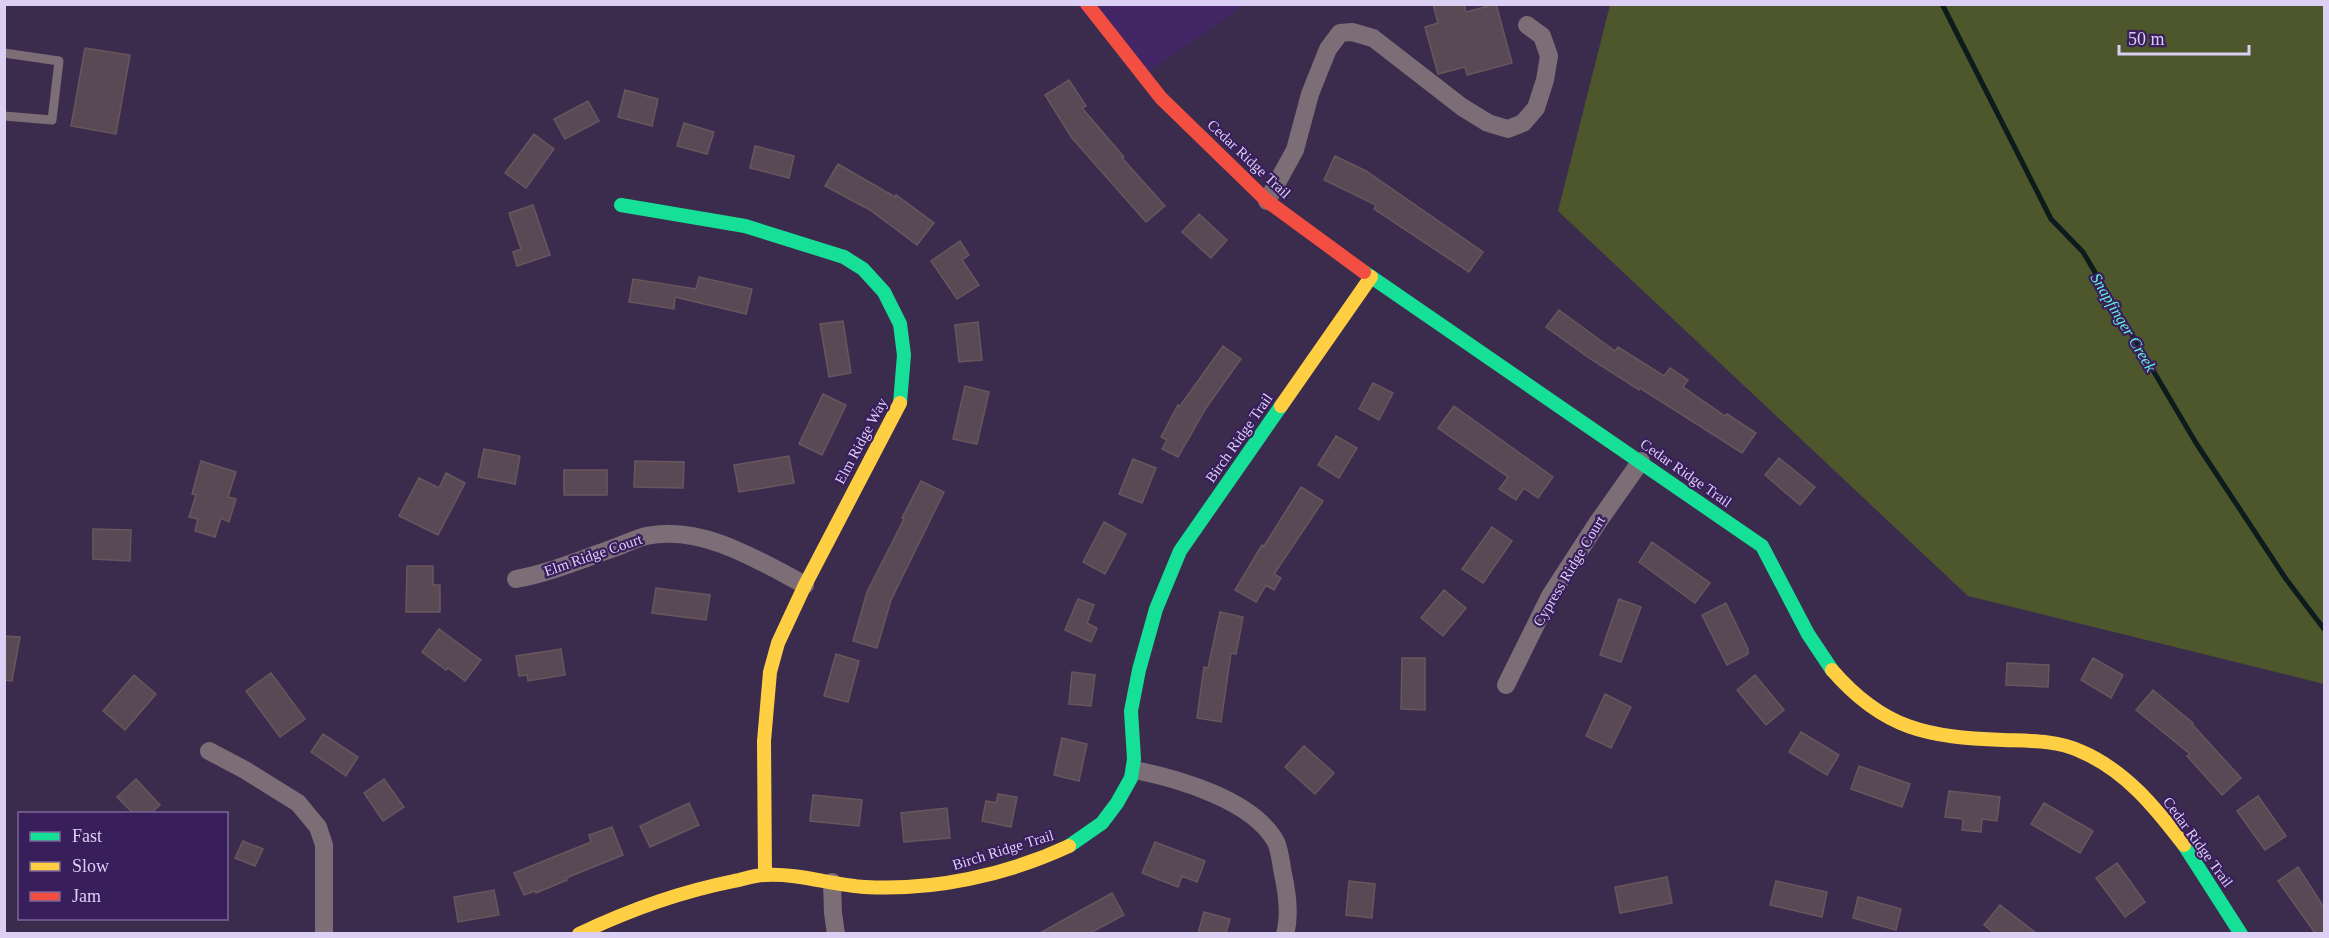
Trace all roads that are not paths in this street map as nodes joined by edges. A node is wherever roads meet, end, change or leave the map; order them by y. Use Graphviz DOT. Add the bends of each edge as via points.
graph roads {
  1 [pos="1087,4"];
  2 [pos="1527,25"];
  3 [pos="4,53"];
  4 [pos="4,116"];
  5 [pos="1267,201"];
  6 [pos="621,205"];
  7 [pos="1371,277"];
  8 [pos="1641,461"];
  9 [pos="516,579"];
  10 [pos="805,585"];
  11 [pos="1506,686"];
  12 [pos="209,751"];
  13 [pos="1135,770"];
  14 [pos="765,875"];
  15 [pos="832,882"];
  16 [pos="324,933"];
  17 [pos="579,933"];
  18 [pos="836,933"];
  19 [pos="1285,933"];
  20 [pos="2241,933"];
  1 -- 5 [label="street, Cedar Ridge Trail" via="1161,98"];
  2 -- 5 [label="street" via="1542,36 1549,56 1545,80 1536,108 1523,123 1508,129 1488,123 1462,107 1373,38 1340,33 1328,50 1310,94 1295,150"];
  3 -- 4 [label="lane" via="59,61 52,120"];
  5 -- 7 [label="street, Cedar Ridge Trail"];
  6 -- 10 [label="street, Elm Ridge Way" via="745,226 844,257 863,269 884,292 900,324 904,355 900,407"];
  7 -- 8 [label="street, Cedar Ridge Trail"];
  7 -- 13 [label="street, Birch Ridge Trail" via="1180,551 1149,627 1131,714"];
  8 -- 11 [label="street, Cypress Ridge Court" via="1550,596"];
  8 -- 20 [label="street, Cedar Ridge Trail" via="1762,546 1815,647 1839,679 1872,708 1909,729 1998,741 2048,742 2083,752 2114,768 2158,811"];
  9 -- 10 [label="street, Elm Ridge Court" via="539,575 646,536 678,534 710,540"];
  10 -- 14 [label="street, Elm Ridge Way" via="778,643 770,672 764,741"];
  12 -- 16 [label="street" via="298,803 318,827 324,845"];
  13 -- 15 [label="street, Birch Ridge Trail" via="1116,806 1100,825 1051,855 943,885 902,888"];
  13 -- 19 [label="street" via="1205,791 1248,812 1265,828 1276,843 1287,888"];
  14 -- 15 [label="street, Birch Ridge Trail"];
  14 -- 17 [label="street, Birch Ridge Trail" via="655,900"];
  15 -- 18 [label="street"];
}
